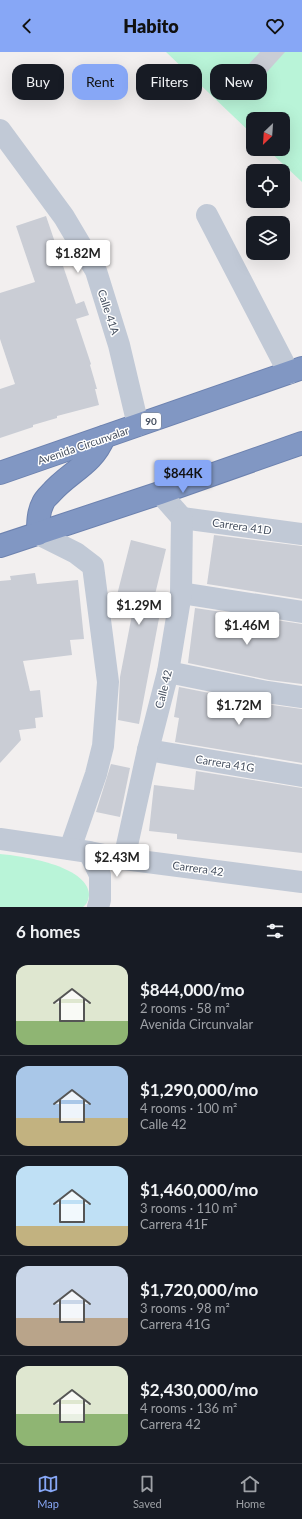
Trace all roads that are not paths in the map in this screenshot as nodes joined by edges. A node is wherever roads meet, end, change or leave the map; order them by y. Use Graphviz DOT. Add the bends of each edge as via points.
graph roads {
  1 [pos="0,130"];
  2 [pos="207,215"];
  3 [pos="295,370"];
  4 [pos="138,425"];
  5 [pos="104,437"];
  6 [pos="302,443"];
  7 [pos="0,474"];
  8 [pos="160,493"];
  9 [pos="182,518"];
  10 [pos="38,534"];
  11 [pos="302,534"];
  12 [pos="0,546"];
  13 [pos="182,593"];
  14 [pos="302,612"];
  15 [pos="168,672"];
  16 [pos="302,697"];
  17 [pos="148,750"];
  18 [pos="302,776"];
  19 [pos="0,839"];
  20 [pos="80,851"];
  21 [pos="124,859"];
  22 [pos="302,882"];
  23 [pos="98,907"];
  1 -- 4 [label="street, Calle 41A" via="64,217 96,271 119,345"];
  2 -- 3 [label="street"];
  3 -- 4 [label="highway, Avenida Circunvalar / 90"];
  4 -- 5 [label="highway, Avenida Circunvalar / 90"];
  5 -- 7 [label="highway, Avenida Circunvalar / 90"];
  5 -- 10 [label="highway" via="91,458 57,486 43,502 38,519"];
  6 -- 8 [label="highway"];
  8 -- 9 [label="street"];
  8 -- 10 [label="highway"];
  9 -- 11 [label="street, Carrera 41D"];
  9 -- 13 [label="street, Calle 42"];
  10 -- 12 [label="highway"];
  10 -- 20 [label="street" via="76,553 93,566 108,682 103,746"];
  13 -- 14 [label="street"];
  13 -- 15 [label="street, Calle 42"];
  15 -- 16 [label="street"];
  15 -- 17 [label="street, Calle 42"];
  17 -- 18 [label="street, Carrera 41G"];
  17 -- 21 [label="street, Calle 42"];
  19 -- 20 [label="street, Carrera 42"];
  20 -- 21 [label="street, Carrera 42"];
  20 -- 23 [label="street" via="100,875"];
  21 -- 22 [label="street, Carrera 42"];
}
